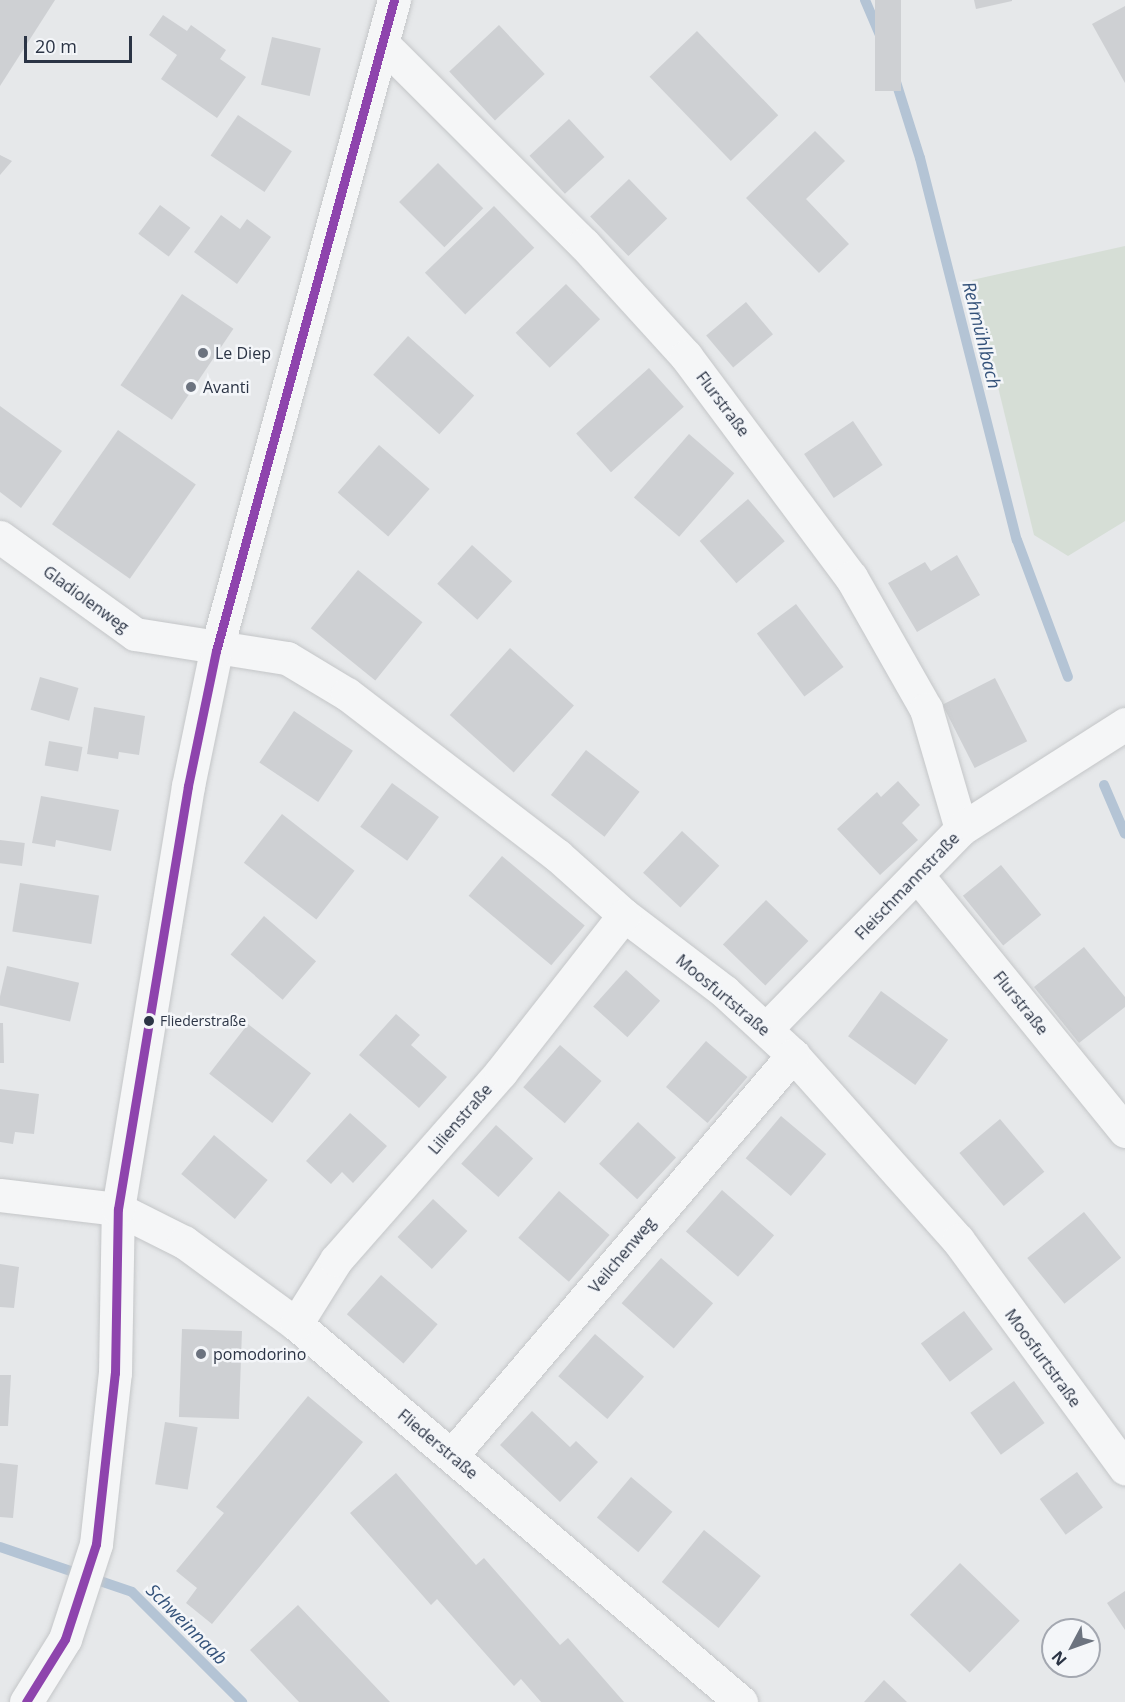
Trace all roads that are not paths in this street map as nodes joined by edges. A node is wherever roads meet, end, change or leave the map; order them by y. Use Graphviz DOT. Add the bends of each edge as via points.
graph roads {
  1 [pos="394,0"];
  2 [pos="385,46"];
  3 [pos="0,537"];
  4 [pos="216,651"];
  5 [pos="1125,723"];
  6 [pos="961,830"];
  7 [pos="917,875"];
  8 [pos="624,915"];
  9 [pos="766,1029"];
  10 [pos="793,1055"];
  11 [pos="1125,1131"];
  12 [pos="0,1195"];
  13 [pos="118,1209"];
  14 [pos="296,1324"];
  15 [pos="452,1455"];
  16 [pos="1125,1468"];
  17 [pos="26,1702"];
  18 [pos="741,1702"];
  1 -- 2 [label="street"];
  2 -- 4 [label="street" via="296,349"];
  2 -- 6 [label="street, Flurstraße" via="584,244 686,356 851,577 926,708"];
  3 -- 4 [label="street, Gladiolenweg" via="135,634"];
  4 -- 8 [label="street, Moosfurtstraße" via="287,658 347,694 557,855"];
  4 -- 13 [label="street" via="188,786"];
  5 -- 6 [label="street, Fleischmannstraße"];
  6 -- 7 [label="street, Fleischmannstraße"];
  7 -- 9 [label="street, Fleischmannstraße"];
  7 -- 11 [label="street, Flurstraße"];
  8 -- 9 [label="street, Moosfurtstraße"];
  8 -- 14 [label="street, Lilienstraße" via="501,1072 336,1260"];
  9 -- 10 [label="street, Moosfurtstraße"];
  10 -- 15 [label="street, Veilchenweg"];
  10 -- 16 [label="street, Moosfurtstraße" via="958,1240"];
  12 -- 13 [label="street, Fliederstraße"];
  13 -- 14 [label="street, Fliederstraße" via="184,1242"];
  13 -- 17 [label="street" via="115,1374 96,1544 65,1639"];
  14 -- 15 [label="street, Fliederstraße"];
  15 -- 18 [label="street, Fliederstraße"];
}
